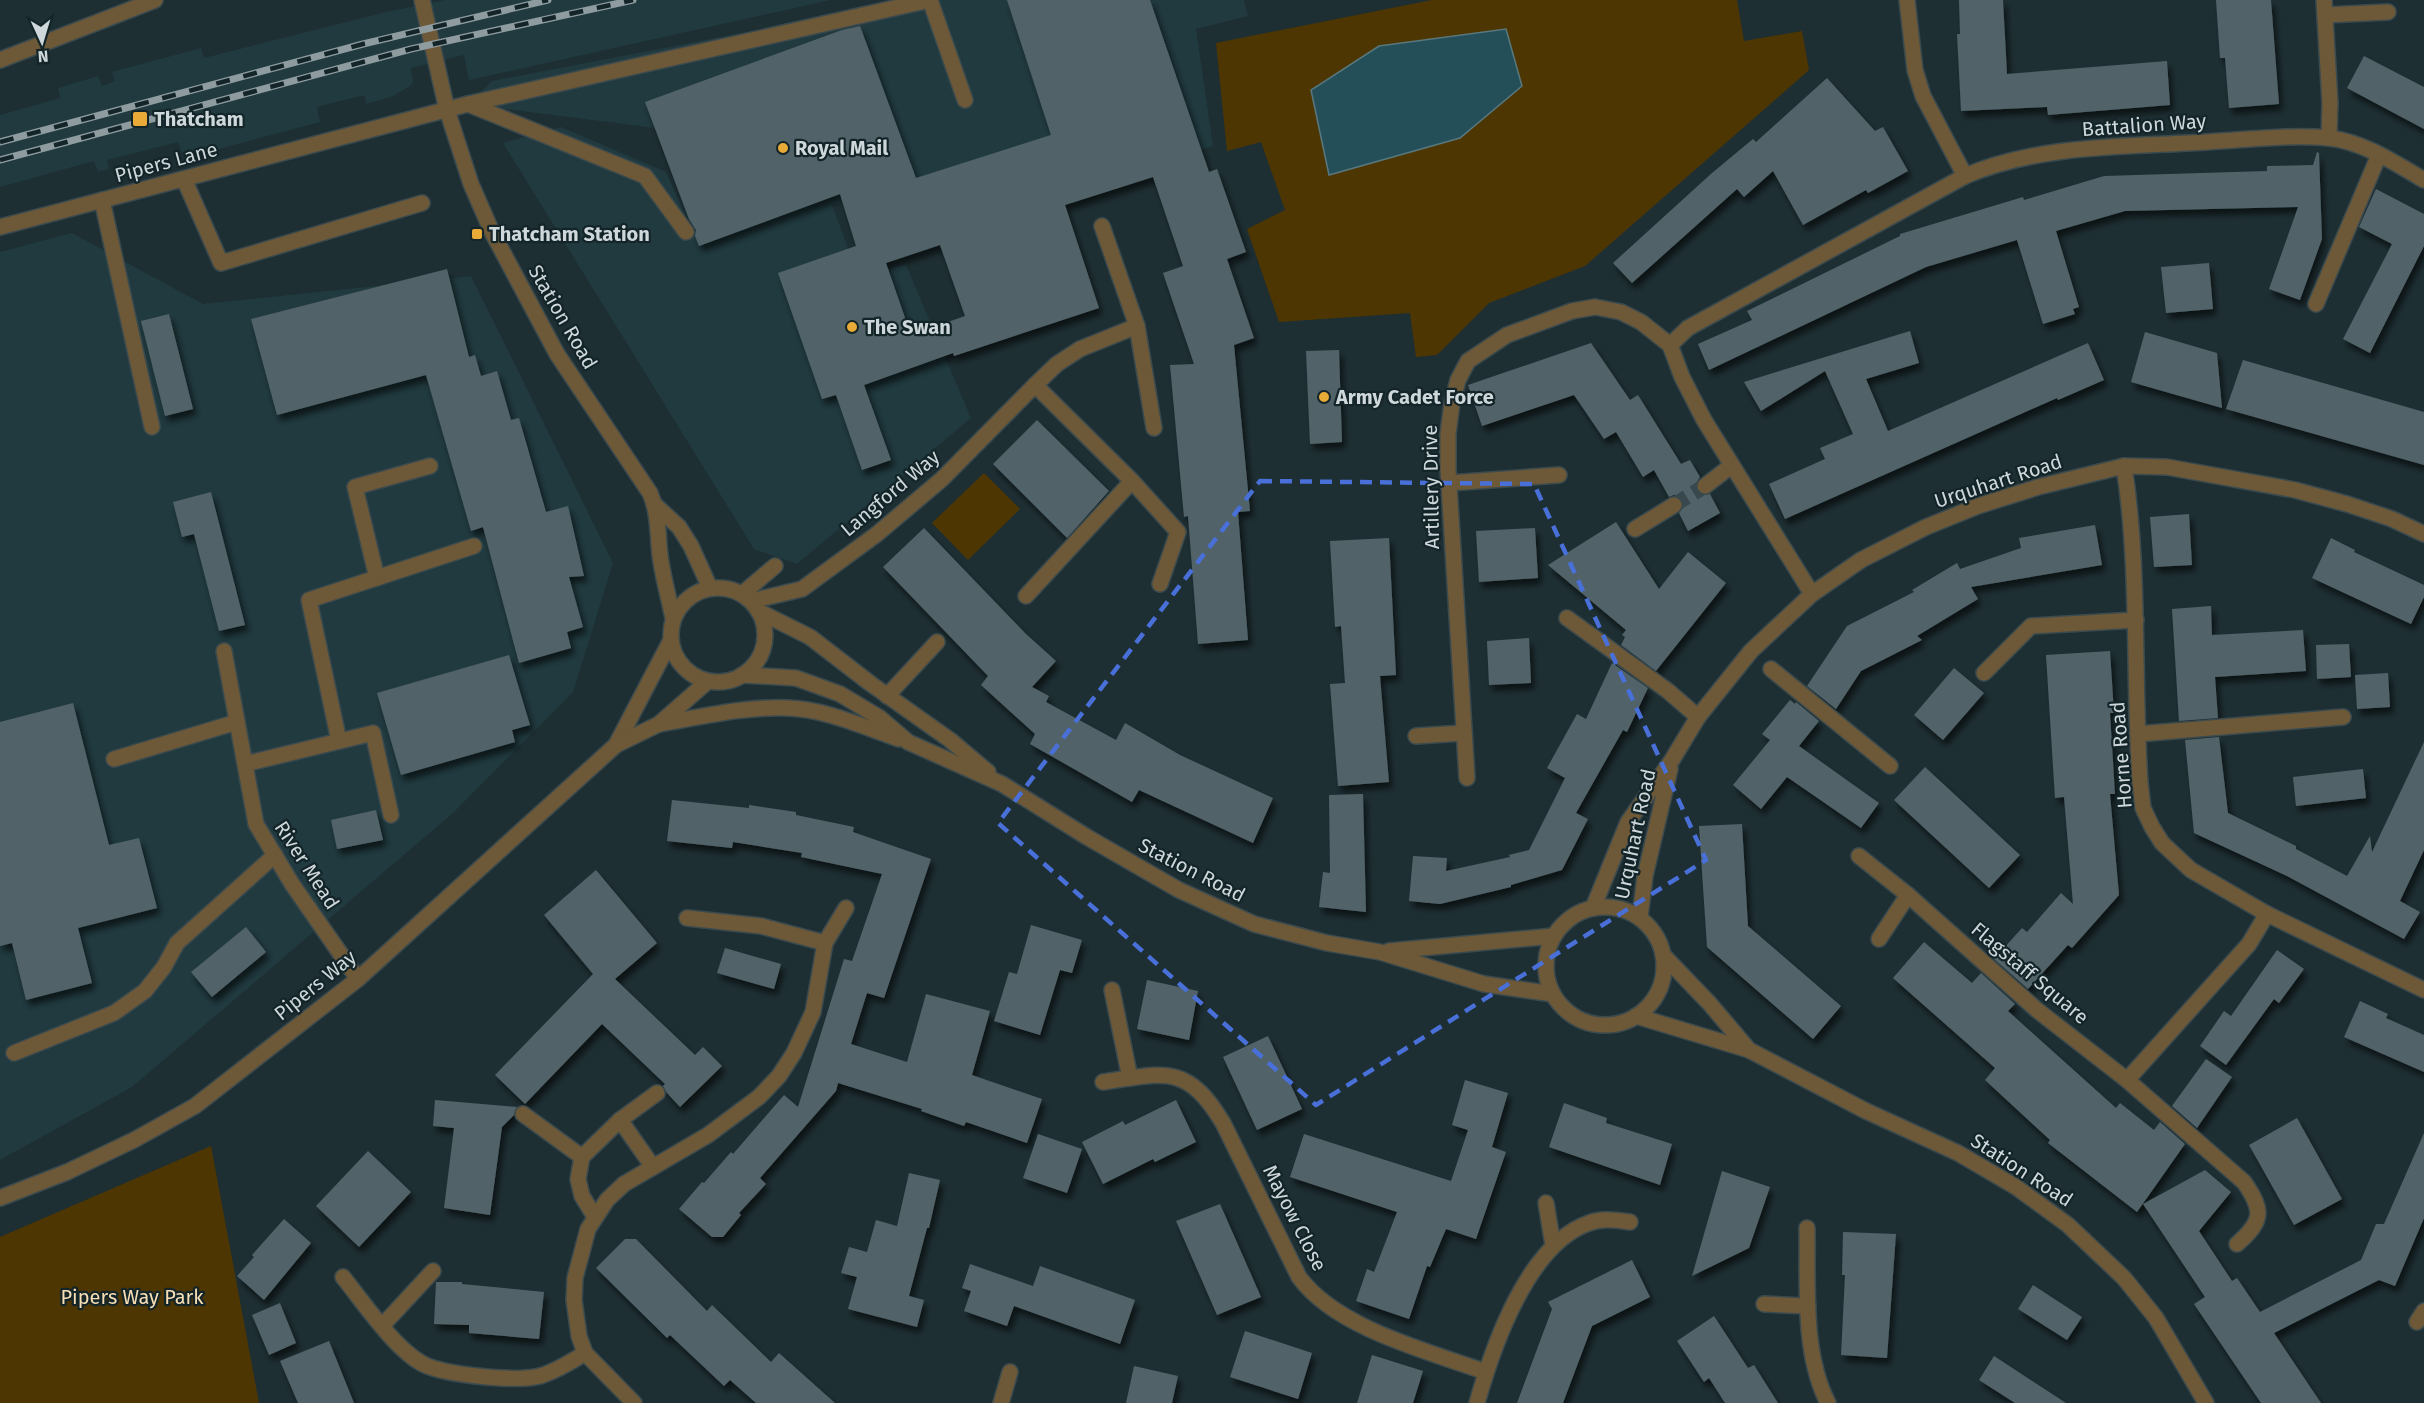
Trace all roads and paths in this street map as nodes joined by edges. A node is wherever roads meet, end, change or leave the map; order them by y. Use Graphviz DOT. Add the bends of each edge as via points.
graph roads {
  1 [pos="155,0"];
  2 [pos="422,0"];
  3 [pos="1907,0"];
  4 [pos="2325,8"];
  5 [pos="2388,12"];
  6 [pos="0,60"];
  7 [pos="965,100"];
  8 [pos="468,104"];
  9 [pos="447,110"];
  10 [pos="2329,138"];
  11 [pos="2379,155"];
  12 [pos="1965,176"];
  13 [pos="183,179"];
  14 [pos="2424,180"];
  15 [pos="102,200"];
  16 [pos="422,203"];
  17 [pos="1102,226"];
  18 [pos="0,227"];
  19 [pos="686,231"];
  20 [pos="2316,304"];
  21 [pos="1137,326"];
  22 [pos="1670,345"];
  23 [pos="1035,385"];
  24 [pos="152,428"];
  25 [pos="1154,428"];
  26 [pos="430,466"];
  27 [pos="1731,466"];
  28 [pos="2124,466"];
  29 [pos="1559,475"];
  30 [pos="1132,481"];
  31 [pos="1449,483"];
  32 [pos="1705,486"];
  33 [pos="655,505"];
  34 [pos="1674,505"];
  35 [pos="1635,529"];
  36 [pos="2424,534"];
  37 [pos="474,546"];
  38 [pos="775,566"];
  39 [pos="377,578"];
  40 [pos="1160,584"];
  41 [pos="710,588"];
  42 [pos="1812,594"];
  43 [pos="1026,596"];
  44 [pos="750,602"];
  45 [pos="673,618"];
  46 [pos="1567,618"];
  47 [pos="2136,620"];
  48 [pos="670,640"];
  49 [pos="937,642"];
  50 [pos="224,651"];
  51 [pos="1771,669"];
  52 [pos="1984,673"];
  53 [pos="742,675"];
  54 [pos="708,681"];
  55 [pos="887,696"];
  56 [pos="1698,717"];
  57 [pos="2343,717"];
  58 [pos="237,722"];
  59 [pos="658,724"];
  60 [pos="1463,733"];
  61 [pos="2138,734"];
  62 [pos="1416,736"];
  63 [pos="339,741"];
  64 [pos="908,742"];
  65 [pos="616,745"];
  66 [pos="114,759"];
  67 [pos="1672,760"];
  68 [pos="245,764"];
  69 [pos="1890,766"];
  70 [pos="1467,778"];
  71 [pos="1002,784"];
  72 [pos="392,815"];
  73 [pos="275,855"];
  74 [pos="1859,856"];
  75 [pos="1908,895"];
  76 [pos="846,908"];
  77 [pos="1593,908"];
  78 [pos="2267,914"];
  79 [pos="1640,917"];
  80 [pos="687,918"];
  81 [pos="1554,936"];
  82 [pos="1880,939"];
  83 [pos="825,943"];
  84 [pos="1380,952"];
  85 [pos="1663,955"];
  86 [pos="358,979"];
  87 [pos="2423,987"];
  88 [pos="1112,990"];
  89 [pos="1553,994"];
  90 [pos="1636,1016"];
  91 [pos="1749,1050"];
  92 [pos="14,1053"];
  93 [pos="1130,1078"];
  94 [pos="2127,1080"];
  95 [pos="1103,1082"];
  96 [pos="657,1094"];
  97 [pos="523,1114"];
  98 [pos="620,1120"];
  99 [pos="582,1158"];
  100 [pos="653,1167"];
  101 [pos="0,1198"];
  102 [pos="1546,1203"];
  103 [pos="595,1217"];
  104 [pos="1630,1222"];
  105 [pos="1807,1228"];
  106 [pos="2237,1244"];
  107 [pos="1553,1245"];
  108 [pos="433,1271"];
  109 [pos="343,1277"];
  110 [pos="1764,1304"];
  111 [pos="1808,1306"];
  112 [pos="382,1326"];
  113 [pos="585,1353"];
  114 [pos="1010,1372"];
  115 [pos="1486,1372"];
  116 [pos="634,1403"];
  117 [pos="1001,1403"];
  118 [pos="1477,1403"];
  119 [pos="1828,1403"];
  120 [pos="2206,1403"];
  1 -- 6 [label="street"];
  2 -- 9 [label="street, Station Road"];
  3 -- 12 [label="street" via="1915,70 1923,96"];
  4 -- 5 [label="street"];
  4 -- 10 [label="street"];
  7 -- 8 [label="street, Pipers Lane" via="930,0"];
  8 -- 9 [label="street, Pipers Lane"];
  8 -- 19 [label="street" via="645,176"];
  9 -- 13 [label="street, Pipers Lane"];
  9 -- 33 [label="street, Station Road" via="471,184 492,232 557,354"];
  10 -- 11 [label="street, Battalion Way"];
  10 -- 12 [label="street, Battalion Way" via="2064,151 1990,165"];
  11 -- 14 [label="street, Battalion Way"];
  11 -- 20 [label="street"];
  12 -- 22 [label="street, Battalion Way" via="1698,322"];
  13 -- 15 [label="street, Pipers Lane"];
  13 -- 16 [label="street" via="221,263"];
  15 -- 18 [label="street, Pipers Lane"];
  15 -- 24 [label="street"];
  17 -- 21 [label="street"];
  21 -- 23 [label="street, Langford Way" via="1080,349"];
  21 -- 25 [label="street"];
  22 -- 27 [label="street" via="1682,377"];
  22 -- 31 [label="street, Artillery Drive" via="1641,322 1621,312 1595,307 1535,323 1486,347 1468,361 1458,380 1448,434"];
  23 -- 30 [label="street"];
  23 -- 44 [label="street, Langford Way" via="942,480 877,534 802,589"];
  26 -- 39 [label="street" via="355,487"];
  27 -- 32 [label="street"];
  27 -- 42 [label="street"];
  28 -- 36 [label="street, Urquhart Road" via="2167,467 2295,490 2392,519"];
  28 -- 42 [label="street, Urquhart Road" via="2038,487 1926,526 1861,560"];
  28 -- 47 [label="street, Horne Road"];
  29 -- 31 [label="street"];
  30 -- 40 [label="street" via="1178,532"];
  30 -- 43 [label="street"];
  31 -- 60 [label="street, Artillery Drive"];
  33 -- 41 [label="street, Station Road" via="679,527"];
  33 -- 45 [label="street, Station Road" via="660,560"];
  34 -- 35 [label="street"];
  37 -- 39 [label="street"];
  38 -- 44 [label="street"];
  39 -- 63 [label="street" via="309,600"];
  41 -- 44 [label="street, Station Road" via="723,588"];
  41 -- 45 [label="street" via="687,598"];
  42 -- 56 [label="street, Urquhart Road" via="1751,651"];
  44 -- 53 [label="street" via="764,632 761,653"];
  44 -- 55 [label="street, Station Road" via="810,637"];
  45 -- 48 [label="street, Station Road"];
  46 -- 56 [label="street"];
  47 -- 52 [label="street" via="2031,626"];
  47 -- 61 [label="street, Horne Road"];
  48 -- 54 [label="street" via="683,667"];
  48 -- 65 [label="street, Pipers Way"];
  49 -- 55 [label="street"];
  50 -- 58 [label="street, River Mead"];
  51 -- 69 [label="street"];
  53 -- 54 [label="street, Station Road" via="720,682"];
  53 -- 64 [label="street, Station Road" via="796,678 840,694 880,718"];
  54 -- 59 [label="street, Pipers Way"];
  55 -- 71 [label="street, Station Road" via="950,740"];
  56 -- 67 [label="street, Urquhart Road"];
  57 -- 61 [label="street"];
  58 -- 66 [label="street"];
  58 -- 68 [label="street, River Mead"];
  59 -- 64 [label="street" via="789,708 830,716"];
  59 -- 65 [label="street, Pipers Way"];
  60 -- 62 [label="street"];
  60 -- 70 [label="street, Artillery Drive"];
  61 -- 78 [label="street, Horne Road" via="2143,808 2162,843 2191,870"];
  63 -- 68 [label="street"];
  63 -- 72 [label="street" via="373,733"];
  64 -- 71 [label="street, Station Road"];
  65 -- 86 [label="street, Pipers Way"];
  67 -- 77 [label="street, Urquhart Road" via="1628,822"];
  67 -- 79 [label="street, Urquhart Road" via="1645,876"];
  68 -- 73 [label="street, River Mead" via="256,824"];
  71 -- 84 [label="street, Station Road" via="1132,864 1218,910 1286,934"];
  73 -- 86 [label="street, River Mead"];
  73 -- 92 [label="street" via="177,943 145,991 114,1013"];
  74 -- 75 [label="street, Flagstaff Square"];
  75 -- 82 [label="street"];
  75 -- 94 [label="street, Flagstaff Square" via="2037,1010"];
  76 -- 83 [label="street"];
  77 -- 79 [label="street" via="1610,907"];
  77 -- 81 [label="street" via="1571,918"];
  78 -- 87 [label="street, Horne Road"];
  78 -- 94 [label="street" via="2249,945"];
  79 -- 85 [label="street, Station Road" via="1653,931"];
  80 -- 83 [label="street" via="761,926"];
  81 -- 84 [label="street, Station Road"];
  81 -- 89 [label="street" via="1547,955 1547,975"];
  83 -- 100 [label="street" via="813,1012 779,1076 759,1097 708,1135"];
  84 -- 89 [label="street, Station Road" via="1484,984"];
  85 -- 90 [label="street, Station Road" via="1662,984 1647,1008"];
  85 -- 91 [label="street, Station Road"];
  86 -- 101 [label="street, Pipers Way" via="195,1106 67,1172"];
  88 -- 93 [label="street"];
  89 -- 90 [label="street" via="1565,1010 1599,1025 1618,1024"];
  90 -- 91 [label="street, Station Road"];
  91 -- 120 [label="street, Station Road" via="1958,1153 2016,1187 2068,1225 2124,1278 2156,1318"];
  93 -- 95 [label="street, Mayow Close"];
  93 -- 115 [label="street, Mayow Close" via="1167,1074 1197,1087 1210,1102 1244,1161 1299,1277 1323,1303 1360,1324"];
  94 -- 106 [label="street, Flagstaff Square" via="2244,1182 2253,1195 2258,1219 2254,1229"];
  96 -- 98 [label="street"];
  97 -- 99 [label="street"];
  98 -- 99 [label="street"];
  98 -- 100 [label="street"];
  99 -- 103 [label="street" via="578,1179 582,1196"];
  100 -- 103 [label="street" via="624,1184"];
  102 -- 107 [label="street"];
  103 -- 113 [label="street" via="575,1278 576,1318"];
  104 -- 107 [label="street" via="1590,1222"];
  105 -- 111 [label="street"];
  107 -- 115 [label="street" via="1519,1294"];
  108 -- 112 [label="street"];
  109 -- 112 [label="street"];
  110 -- 111 [label="street"];
  111 -- 119 [label="street" via="1814,1366"];
  112 -- 113 [label="street" via="424,1364 445,1371 514,1378 539,1376"];
  113 -- 116 [label="street"];
  114 -- 117 [label="street"];
  115 -- 118 [label="street"];
}
